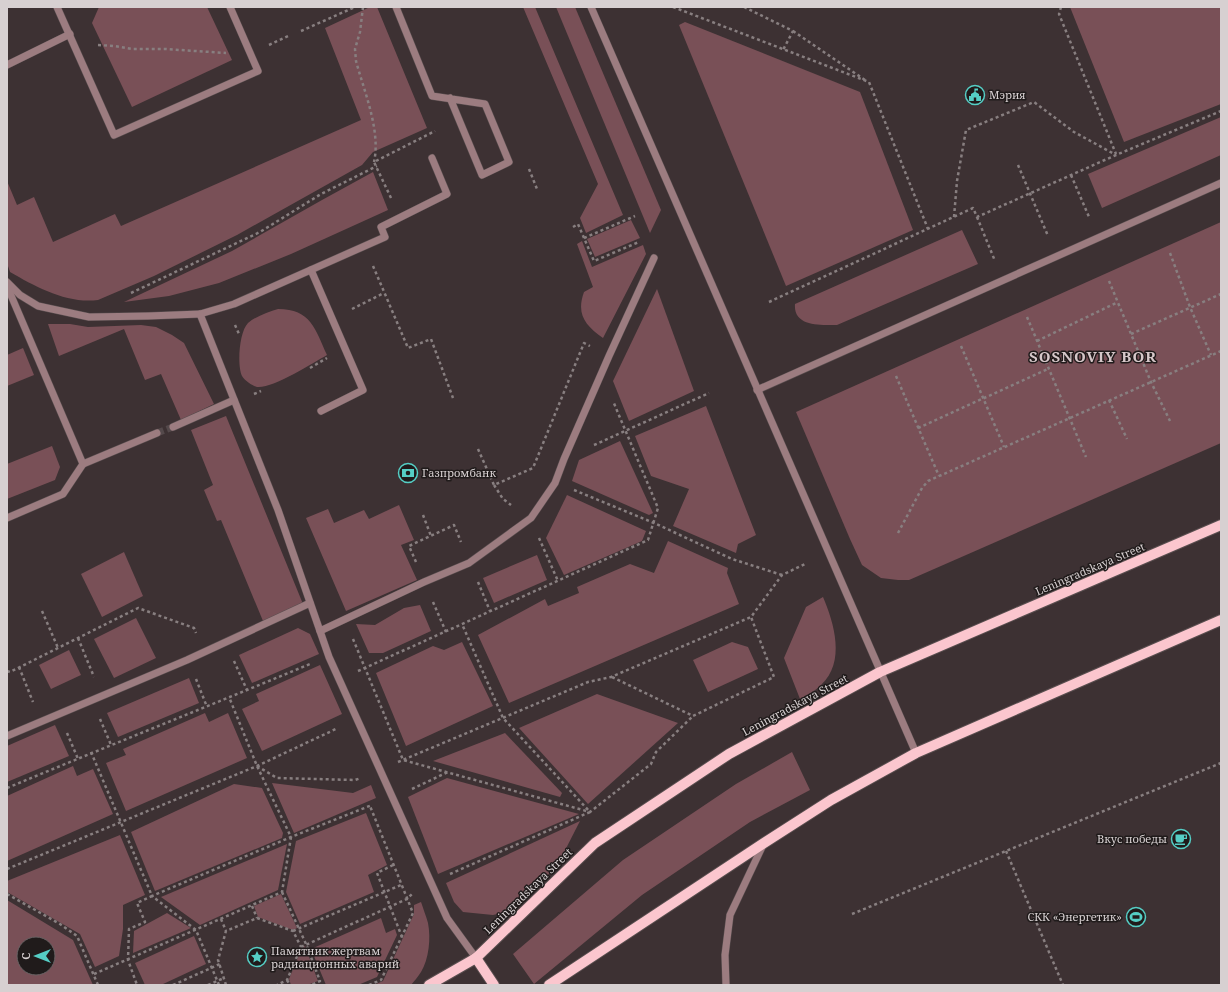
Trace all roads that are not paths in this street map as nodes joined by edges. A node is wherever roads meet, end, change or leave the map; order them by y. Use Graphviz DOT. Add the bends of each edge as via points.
graph roads {
  1 [pos="58,7"];
  2 [pos="230,7"];
  3 [pos="396,7"];
  4 [pos="591,7"];
  5 [pos="70,34"];
  6 [pos="7,65"];
  7 [pos="450,98"];
  8 [pos="432,158"];
  9 [pos="1221,183"];
  10 [pos="654,258"];
  11 [pos="311,270"];
  12 [pos="7,282"];
  13 [pos="7,286"];
  14 [pos="200,314"];
  15 [pos="757,390"];
  16 [pos="234,400"];
  17 [pos="321,411"];
  18 [pos="173,427"];
  19 [pos="158,434"];
  20 [pos="83,464"];
  21 [pos="7,518"];
  22 [pos="1221,525"];
  23 [pos="310,603"];
  24 [pos="1221,620"];
  25 [pos="320,631"];
  26 [pos="880,672"];
  27 [pos="7,736"];
  28 [pos="916,753"];
  29 [pos="764,843"];
  30 [pos="476,958"];
  31 [pos="429,985"];
  32 [pos="494,985"];
  33 [pos="549,985"];
  34 [pos="726,985"];
  1 -- 5 [label="street"];
  2 -- 5 [label="street" via="258,71 114,134"];
  3 -- 7 [label="street" via="432,96"];
  4 -- 15 [label="street"];
  5 -- 6 [label="street"];
  7 -- 7 [label="street" via="485,104 509,162 482,175"];
  8 -- 11 [label="street" via="447,194 381,227 385,237"];
  9 -- 15 [label="street"];
  10 -- 25 [label="street" via="555,482 531,518 469,563"];
  11 -- 14 [label="street" via="234,304"];
  11 -- 17 [label="street" via="363,390"];
  12 -- 14 [label="street" via="20,295 38,306 89,317"];
  13 -- 20 [label="street"];
  14 -- 16 [label="street"];
  15 -- 26 [label="street"];
  16 -- 18 [label="street"];
  16 -- 23 [label="street" via="278,510"];
  19 -- 20 [label="street"];
  20 -- 21 [label="street" via="63,494"];
  22 -- 26 [label="main road, Leningradskaya Street"];
  23 -- 25 [label="street"];
  23 -- 27 [label="street" via="204,652"];
  24 -- 28 [label="main road"];
  25 -- 30 [label="street" via="356,719 447,918"];
  26 -- 28 [label="street"];
  26 -- 30 [label="main road, Leningradskaya Street" via="729,754 595,843"];
  28 -- 29 [label="main road" via="831,800"];
  29 -- 33 [label="main road"];
  29 -- 34 [label="street" via="730,915 725,955"];
  30 -- 31 [label="main road, Leningradskaya Street"];
  30 -- 32 [label="main road"];
}
